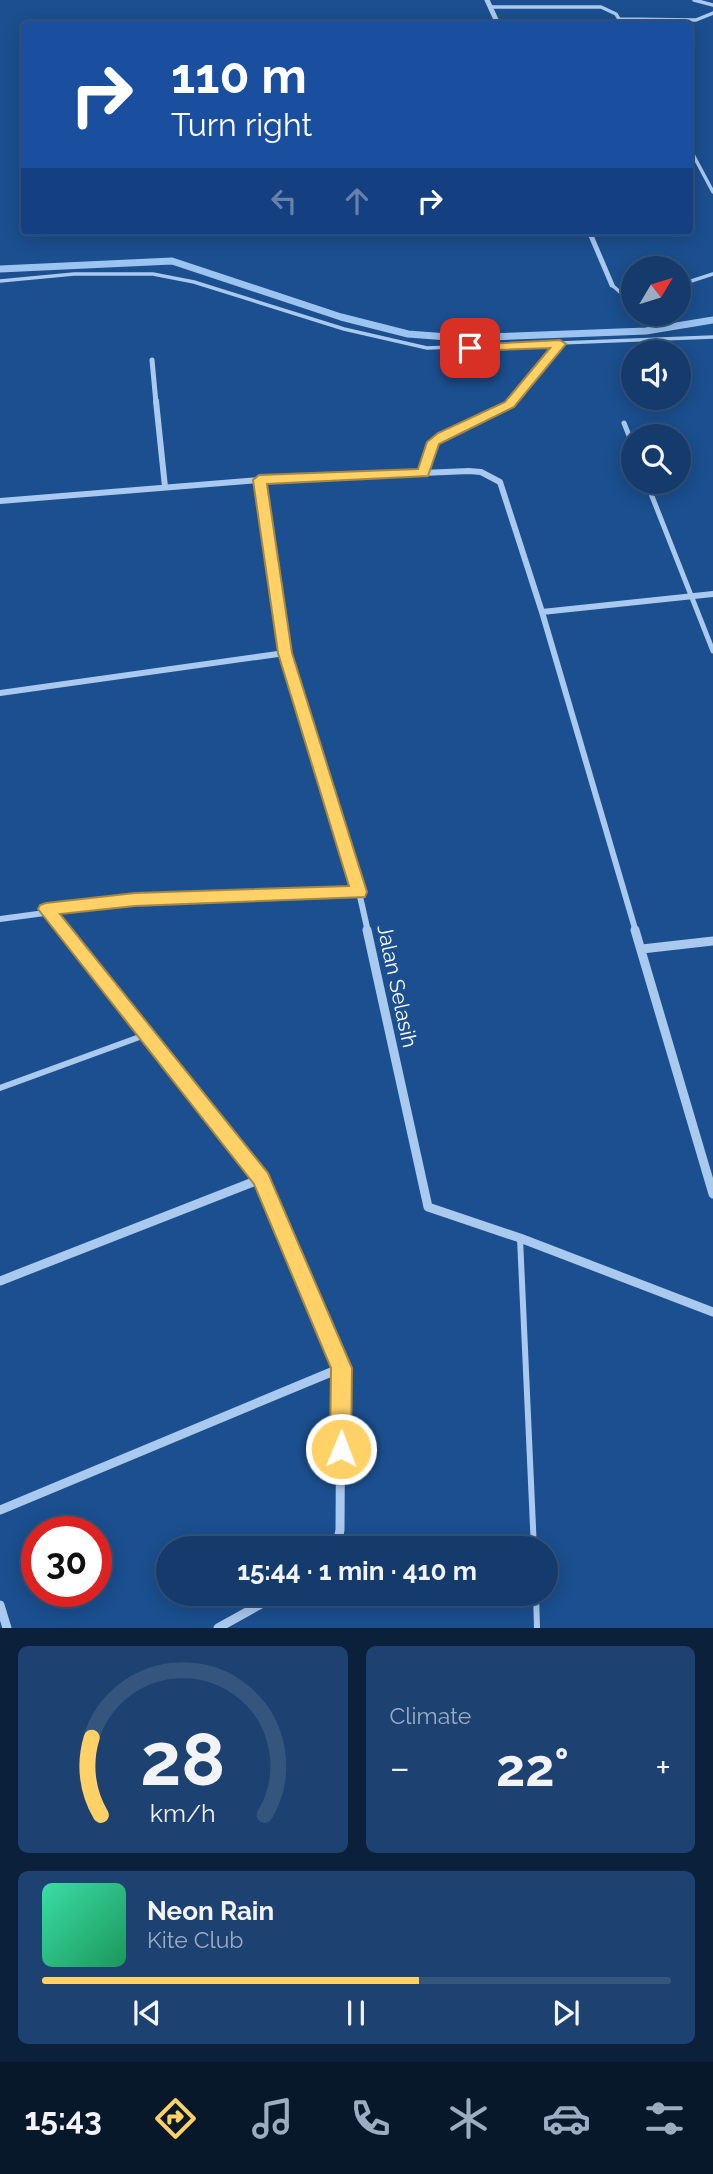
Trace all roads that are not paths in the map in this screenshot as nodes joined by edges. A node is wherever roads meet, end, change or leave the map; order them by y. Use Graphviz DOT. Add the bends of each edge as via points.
graph roads {
  1 [pos="487,0"];
  2 [pos="694,0"];
  3 [pos="713,5"];
  4 [pos="490,7"];
  5 [pos="713,13"];
  6 [pos="619,19"];
  7 [pos="497,21"];
  8 [pos="693,155"];
  9 [pos="713,192"];
  10 [pos="591,235"];
  11 [pos="713,274"];
  12 [pos="0,281"];
  13 [pos="691,281"];
  14 [pos="612,285"];
  15 [pos="621,293"];
  16 [pos="713,337"];
  17 [pos="560,344"];
  18 [pos="152,360"];
  19 [pos="423,473"];
  20 [pos="259,480"];
  21 [pos="165,487"];
  22 [pos="651,494"];
  23 [pos="0,502"];
  24 [pos="713,594"];
  25 [pos="691,596"];
  26 [pos="542,612"];
  27 [pos="713,651"];
  28 [pos="285,653"];
  29 [pos="0,693"];
  30 [pos="359,892"];
  31 [pos="46,909"];
  32 [pos="0,919"];
  33 [pos="713,941"];
  34 [pos="642,949"];
  35 [pos="145,1035"];
  36 [pos="0,1088"];
  37 [pos="261,1179"];
  38 [pos="713,1194"];
  39 [pos="520,1238"];
  40 [pos="0,1281"];
  41 [pos="713,1312"];
  42 [pos="341,1368"];
  43 [pos="0,1510"];
  44 [pos="339,1536"];
  45 [pos="533,1536"];
  46 [pos="0,1605"];
  47 [pos="257,1606"];
  48 [pos="536,1606"];
  49 [pos="7,1628"];
  50 [pos="218,1628"];
  51 [pos="537,1628"];
  1 -- 4 [label="street"];
  2 -- 3 [label="lane"];
  4 -- 6 [label="lane" via="601,7 612,10"];
  4 -- 7 [label="street"];
  5 -- 6 [label="lane" via="696,20"];
  8 -- 9 [label="lane"];
  10 -- 14 [label="street"];
  11 -- 13 [label="lane"];
  12 -- 17 [label="lane" via="74,274 153,274 427,348"];
  14 -- 15 [label="lane"];
  16 -- 17 [label="lane"];
  17 -- 19 [label="lane" via="509,404 433,442"];
  18 -- 21 [label="street"];
  19 -- 20 [label="street"];
  19 -- 26 [label="street" via="481,472 500,482"];
  20 -- 21 [label="street"];
  20 -- 28 [label="street, Jalan Selasih"];
  21 -- 23 [label="street"];
  22 -- 25 [label="lane"];
  24 -- 25 [label="street"];
  25 -- 26 [label="street"];
  25 -- 27 [label="lane"];
  26 -- 34 [label="street"];
  28 -- 29 [label="street"];
  28 -- 30 [label="street, Jalan Selasih"];
  30 -- 31 [label="street" via="135,899"];
  30 -- 39 [label="street, Jalan Selasih" via="428,1207"];
  31 -- 32 [label="street"];
  31 -- 35 [label="street"];
  33 -- 34 [label="street"];
  34 -- 38 [label="street"];
  35 -- 36 [label="lane"];
  35 -- 37 [label="street"];
  37 -- 40 [label="street"];
  37 -- 42 [label="street"];
  39 -- 41 [label="street, Jalan Selasih"];
  39 -- 45 [label="lane"];
  42 -- 43 [label="street"];
  42 -- 44 [label="street"];
  46 -- 49 [label="street"];
  47 -- 50 [label="street"];
  48 -- 51 [label="lane"];
}
